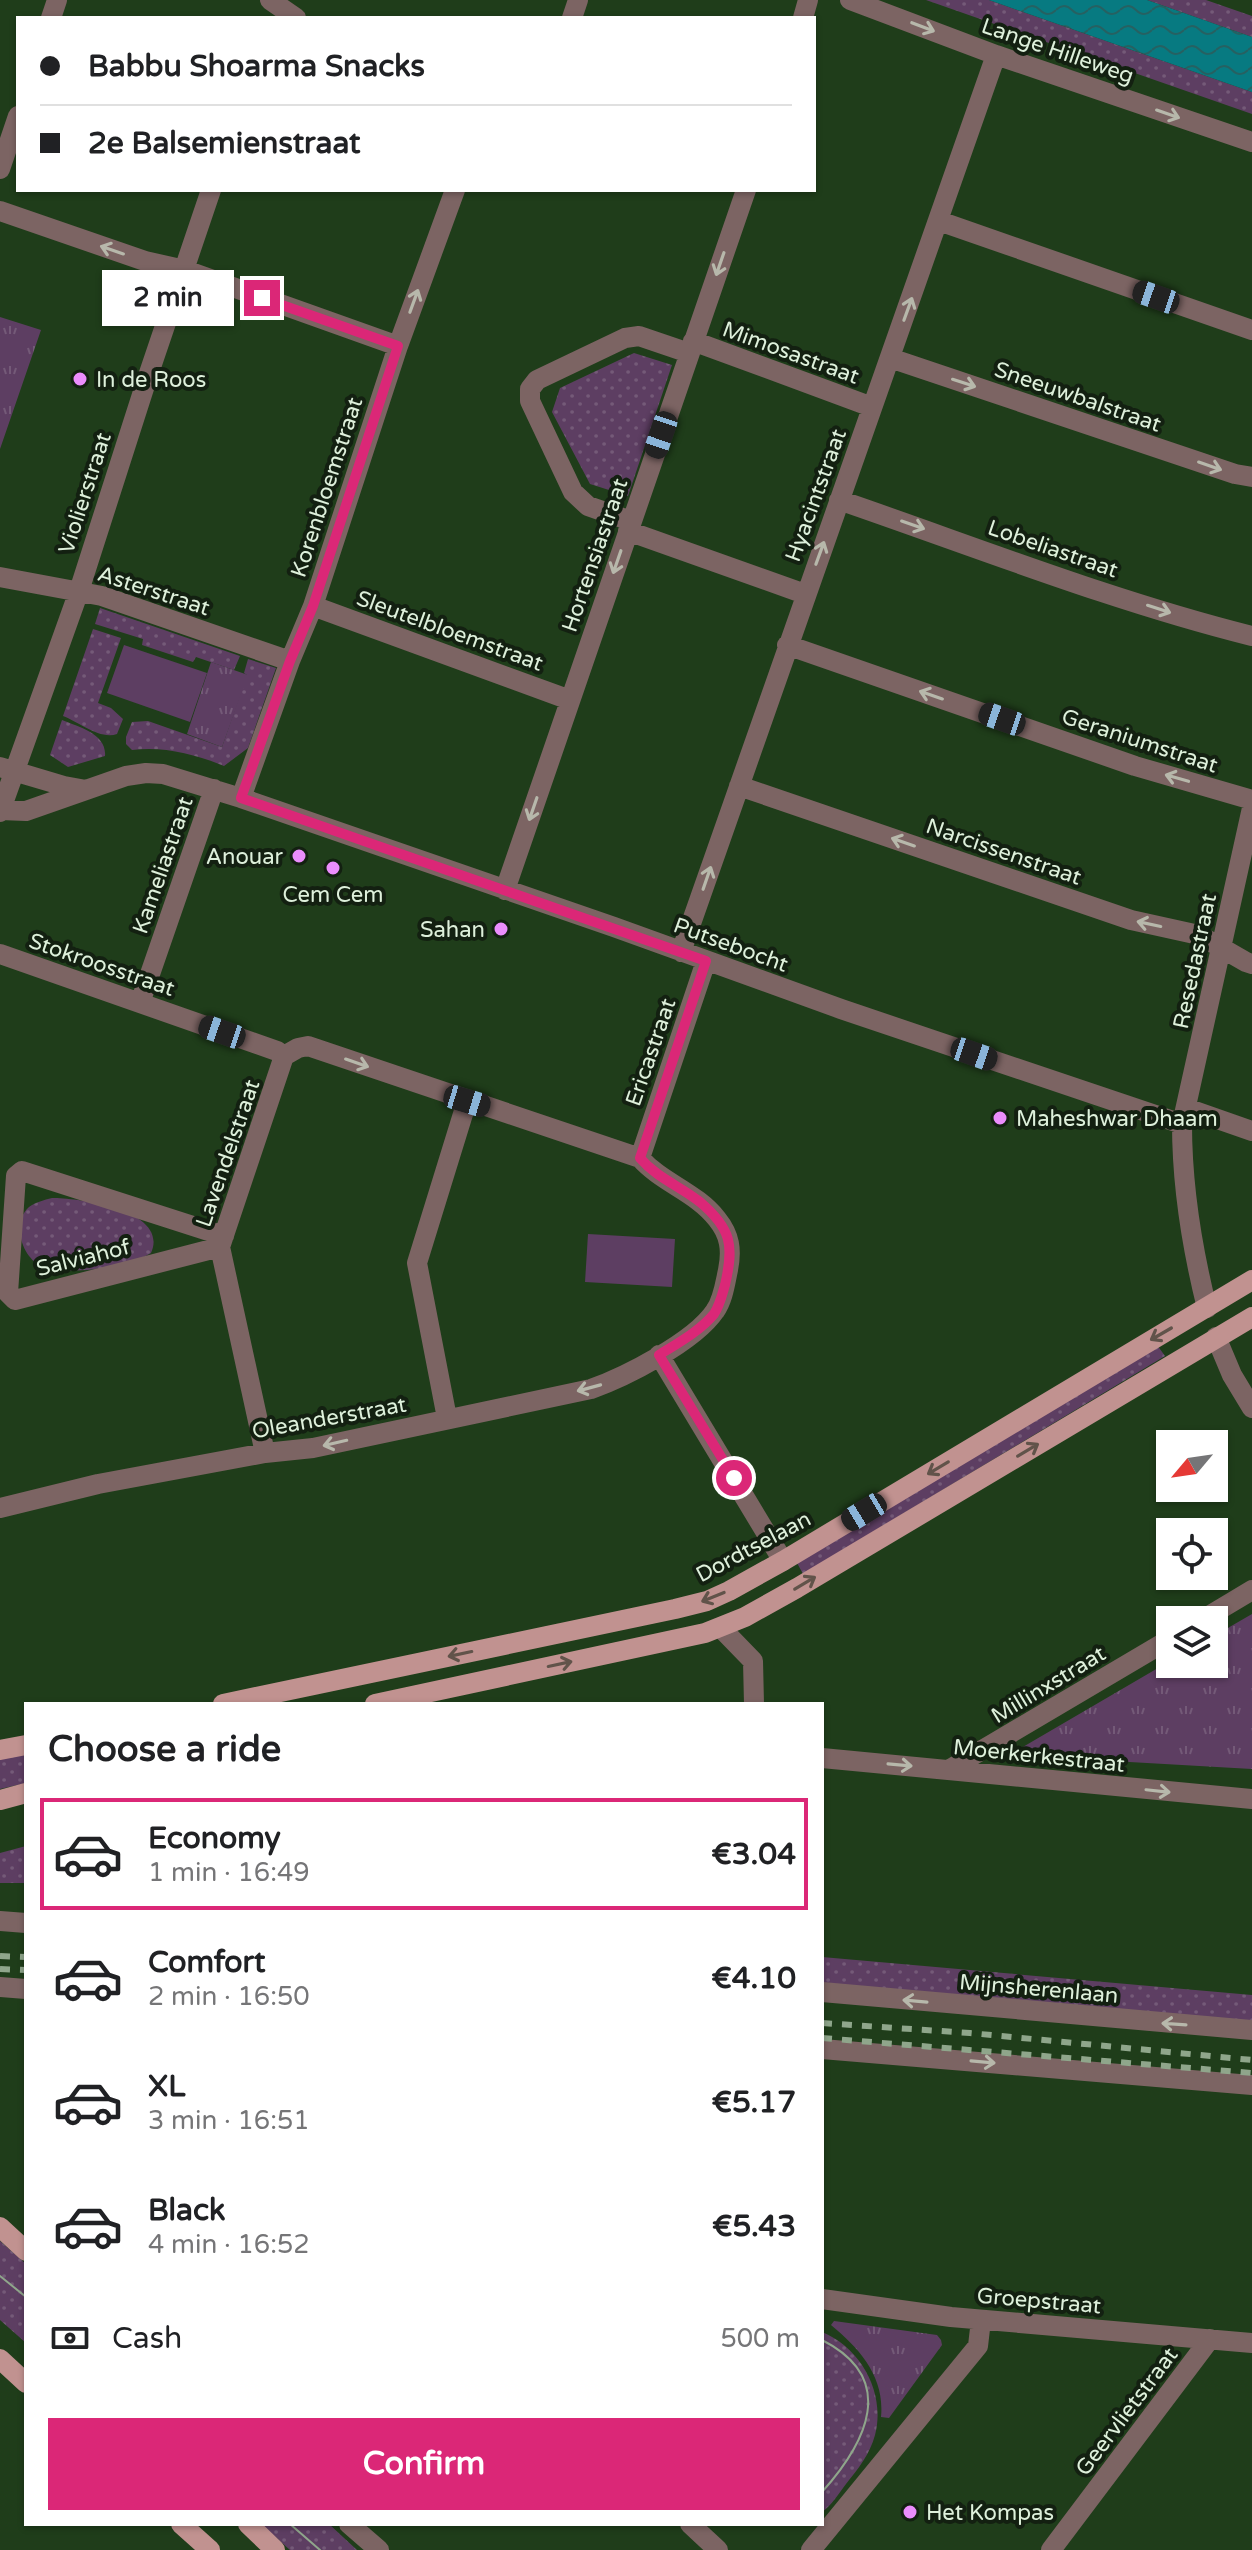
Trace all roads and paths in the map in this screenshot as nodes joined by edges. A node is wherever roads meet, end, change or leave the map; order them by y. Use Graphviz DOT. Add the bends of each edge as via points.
graph roads {
  1 [pos="850,0"];
  2 [pos="271,5"];
  3 [pos="292,16"];
  4 [pos="996,55"];
  5 [pos="16,122"];
  6 [pos="1252,142"];
  7 [pos="0,169"];
  8 [pos="210,192"];
  9 [pos="454,192"];
  10 [pos="745,192"];
  11 [pos="0,211"];
  12 [pos="939,221"];
  13 [pos="185,270"];
  14 [pos="1252,330"];
  15 [pos="398,346"];
  16 [pos="691,347"];
  17 [pos="890,358"];
  18 [pos="872,407"];
  19 [pos="1252,477"];
  20 [pos="839,500"];
  21 [pos="629,526"];
  22 [pos="0,577"];
  23 [pos="79,591"];
  24 [pos="805,594"];
  25 [pos="313,606"];
  26 [pos="1252,636"];
  27 [pos="787,645"];
  28 [pos="290,661"];
  29 [pos="570,700"];
  30 [pos="8,768"];
  31 [pos="739,786"];
  32 [pos="214,789"];
  33 [pos="86,790"];
  34 [pos="241,798"];
  35 [pos="1252,800"];
  36 [pos="1252,808"];
  37 [pos="0,811"];
  38 [pos="505,890"];
  39 [pos="1222,949"];
  40 [pos="681,952"];
  41 [pos="0,954"];
  42 [pos="706,961"];
  43 [pos="1252,964"];
  44 [pos="140,1003"];
  45 [pos="284,1056"];
  46 [pos="467,1101"];
  47 [pos="1184,1116"];
  48 [pos="1252,1131"];
  49 [pos="640,1158"];
  50 [pos="222,1242"];
  51 [pos="1252,1280"];
  52 [pos="1207,1308"];
  53 [pos="1252,1317"];
  54 [pos="1216,1337"];
  55 [pos="659,1355"];
  56 [pos="1252,1408"];
  57 [pos="447,1418"];
  58 [pos="265,1453"];
  59 [pos="0,1508"];
  60 [pos="783,1561"];
  61 [pos="1252,1590"];
  62 [pos="1225,1606"];
  63 [pos="721,1628"];
  64 [pos="1156,1647"];
  65 [pos="233,1702"];
  66 [pos="384,1702"];
  67 [pos="754,1702"];
  68 [pos="24,1745"];
  69 [pos="0,1750"];
  70 [pos="824,1758"];
  71 [pos="950,1769"];
  72 [pos="24,1794"];
  73 [pos="1252,1799"];
  74 [pos="0,1800"];
  75 [pos="0,1921"];
  76 [pos="24,1923"];
  77 [pos="0,1987"];
  78 [pos="24,1989"];
  79 [pos="824,1992"];
  80 [pos="1252,2030"];
  81 [pos="824,2049"];
  82 [pos="1252,2085"];
  83 [pos="0,2227"];
  84 [pos="24,2249"];
  85 [pos="824,2299"];
  86 [pos="981,2320"];
  87 [pos="1210,2339"];
  88 [pos="1252,2343"];
  89 [pos="0,2359"];
  90 [pos="24,2381"];
  91 [pos="183,2526"];
  92 [pos="250,2526"];
  93 [pos="351,2526"];
  94 [pos="692,2526"];
  95 [pos="210,2550"];
  96 [pos="275,2550"];
  97 [pos="379,2550"];
  98 [pos="718,2550"];
  99 [pos="811,2550"];
  100 [pos="1051,2550"];
  1 -- 4 [label="street, Lange Hilleweg, one-way"];
  2 -- 3 [label="street"];
  4 -- 6 [label="street, Lange Hilleweg, one-way"];
  4 -- 12 [label="street, Hyacintstraat"];
  5 -- 7 [label="street"];
  8 -- 13 [label="street, Violierstraat"];
  15 -- 9 [label="street, Korenbloemstraat, one-way"];
  10 -- 16 [label="street, Hortensiastraat, one-way"];
  13 -- 11 [label="street, one-way"];
  12 -- 14 [label="street"];
  17 -- 12 [label="street, Hyacintstraat, one-way"];
  13 -- 15 [label="street"];
  13 -- 23 [label="street, Violierstraat"];
  15 -- 25 [label="street, Korenbloemstraat"];
  16 -- 18 [label="street, Mimosastraat"];
  16 -- 21 [label="street, Hortensiastraat"];
  16 -- 21 [label="street, Mimosastraat" via="625,338 537,380 530,389 530,401 573,492 588,506"];
  17 -- 18 [label="street, Hyacintstraat"];
  17 -- 19 [label="street, Sneeuwbalstraat, one-way"];
  18 -- 20 [label="street, Hyacintstraat"];
  24 -- 20 [label="street, Hyacintstraat, one-way"];
  20 -- 26 [label="street, Lobeliastraat, one-way"];
  21 -- 24 [label="street"];
  21 -- 29 [label="street, Hortensiastraat, one-way"];
  22 -- 23 [label="street, Asterstraat"];
  23 -- 28 [label="street, Asterstraat"];
  23 -- 30 [label="street, Violierstraat"];
  24 -- 27 [label="street, Hyacintstraat"];
  25 -- 28 [label="street, Korenbloemstraat"];
  25 -- 29 [label="street, Sleutelbloemstraat"];
  27 -- 31 [label="street, Hyacintstraat"];
  35 -- 27 [label="street, Geraniumstraat, one-way" via="1135,766"];
  28 -- 34 [label="street, Korenbloemstraat"];
  29 -- 38 [label="street, Hortensiastraat, one-way"];
  30 -- 33 [label="street"];
  30 -- 37 [label="street, Violierstraat"];
  39 -- 31 [label="street, Narcissenstraat, one-way" via="1199,935 1131,920"];
  40 -- 31 [label="street, Hyacintstraat, one-way"];
  32 -- 33 [label="street, Putsebocht" via="146,773"];
  32 -- 34 [label="street, Putsebocht"];
  32 -- 44 [label="street, Kameliastraat"];
  33 -- 37 [label="street, Putsebocht" via="26,811"];
  34 -- 38 [label="street, Putsebocht"];
  36 -- 39 [label="street, Resedastraat"];
  38 -- 40 [label="street, Putsebocht"];
  39 -- 43 [label="street, Narcissenstraat"];
  39 -- 47 [label="street, Resedastraat"];
  40 -- 42 [label="street, Putsebocht"];
  41 -- 44 [label="street, Stokroosstraat"];
  42 -- 47 [label="street, Putsebocht"];
  42 -- 49 [label="street, Ericastraat"];
  44 -- 45 [label="street, Stokroosstraat"];
  45 -- 46 [label="street, one-way" via="308,1046"];
  45 -- 50 [label="street, Lavendelstraat"];
  46 -- 49 [label="street"];
  46 -- 57 [label="street" via="417,1263"];
  47 -- 48 [label="street, Putsebocht"];
  47 -- 52 [label="street" via="1182,1156 1196,1266"];
  49 -- 55 [label="street, Oleanderstraat" via="715,1217 731,1254 713,1314"];
  50 -- 50 [label="street, Salviahof" via="22,1171 16,1176 8,1293 15,1300"];
  50 -- 58 [label="street, Lavendelstraat"];
  51 -- 52 [label="main road, Dordtselaan"];
  52 -- 54 [label="main road"];
  52 -- 60 [label="main road, Dordtselaan, one-way"];
  53 -- 54 [label="main road"];
  54 -- 56 [label="street"];
  63 -- 54 [label="main road, one-way" via="797,1588"];
  55 -- 57 [label="street, Oleanderstraat, one-way" via="591,1389"];
  55 -- 60 [label="street"];
  57 -- 58 [label="street, Oleanderstraat, one-way" via="313,1448"];
  58 -- 59 [label="street, Oleanderstraat"];
  60 -- 65 [label="main road, Dordtselaan, one-way" via="707,1601"];
  61 -- 62 [label="street"];
  66 -- 63 [label="main road, one-way"];
  63 -- 67 [label="street" via="753,1661"];
  64 -- 71 [label="street, Millinxstraat"];
  68 -- 69 [label="main road"];
  70 -- 71 [label="street, Moerkerkestraat, one-way"];
  71 -- 73 [label="street, Moerkerkestraat, one-way"];
  72 -- 74 [label="main road"];
  75 -- 76 [label="street"];
  77 -- 78 [label="street"];
  80 -- 79 [label="street, Mijnsherenlaan, one-way"];
  81 -- 82 [label="street, one-way"];
  83 -- 84 [label="main road"];
  85 -- 86 [label="street, Groepstraat"];
  86 -- 87 [label="street, Groepstraat"];
  86 -- 99 [label="street" via="978,2346"];
  87 -- 88 [label="street, Groepstraat"];
  87 -- 100 [label="street, Geervlietstraat"];
  89 -- 90 [label="main road"];
  91 -- 95 [label="main road"];
  92 -- 96 [label="main road"];
  93 -- 97 [label="street"];
  94 -- 98 [label="street"];
}
